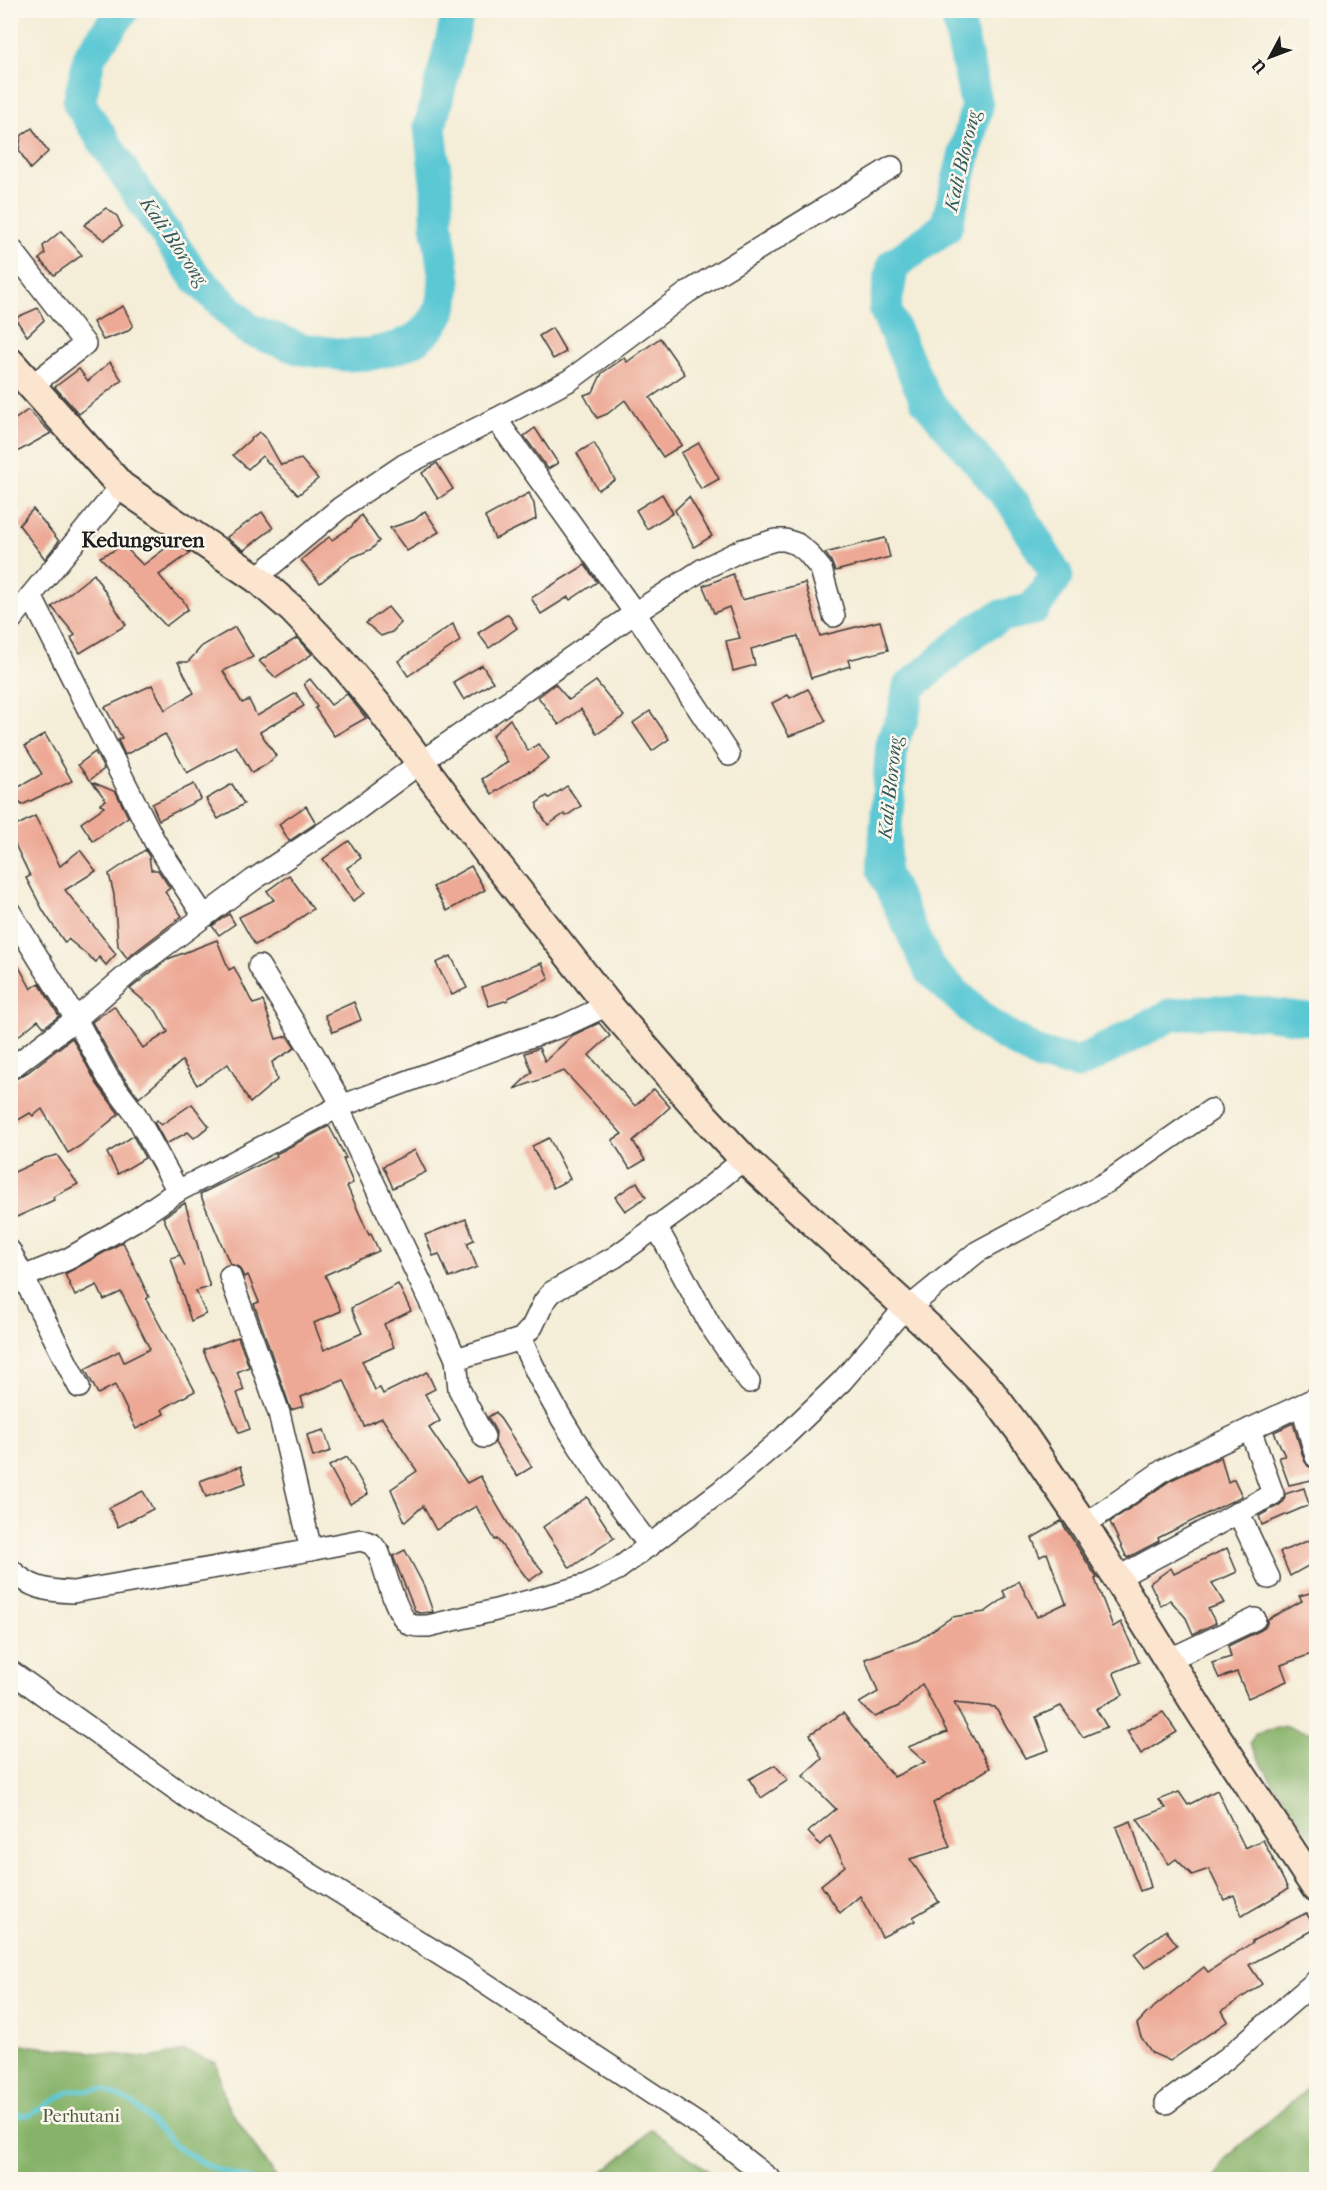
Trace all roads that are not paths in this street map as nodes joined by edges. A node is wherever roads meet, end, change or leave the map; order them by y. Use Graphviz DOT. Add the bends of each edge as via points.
graph roads {
  1 [pos="892,167"];
  2 [pos="10,247"];
  3 [pos="10,362"];
  4 [pos="31,386"];
  5 [pos="496,418"];
  6 [pos="121,486"];
  7 [pos="256,578"];
  8 [pos="30,596"];
  9 [pos="635,613"];
  10 [pos="834,616"];
  11 [pos="10,621"];
  12 [pos="729,755"];
  13 [pos="421,762"];
  14 [pos="10,912"];
  15 [pos="204,916"];
  16 [pos="259,966"];
  17 [pos="609,1005"];
  18 [pos="76,1018"];
  19 [pos="10,1069"];
  20 [pos="340,1106"];
  21 [pos="1211,1110"];
  22 [pos="744,1159"];
  23 [pos="178,1191"];
  24 [pos="657,1226"];
  25 [pos="10,1251"];
  26 [pos="230,1276"];
  27 [pos="23,1277"];
  28 [pos="907,1308"];
  29 [pos="521,1339"];
  30 [pos="456,1359"];
  31 [pos="749,1382"];
  32 [pos="79,1387"];
  33 [pos="1309,1402"];
  34 [pos="1250,1429"];
  35 [pos="484,1437"];
  36 [pos="1317,1457"];
  37 [pos="1238,1512"];
  38 [pos="1084,1525"];
  39 [pos="650,1546"];
  40 [pos="312,1550"];
  41 [pos="10,1569"];
  42 [pos="1118,1578"];
  43 [pos="1269,1578"];
  44 [pos="1255,1619"];
  45 [pos="1168,1660"];
  46 [pos="10,1671"];
  47 [pos="1317,1887"];
  48 [pos="1317,1981"];
  49 [pos="1166,2103"];
  50 [pos="771,2180"];
  1 -- 5 [label="street" via="688,292 577,375"];
  2 -- 4 [label="street" via="85,344"];
  3 -- 4 [label="street"];
  4 -- 6 [label="street"];
  5 -- 7 [label="street" via="394,471 340,508"];
  5 -- 9 [label="street"];
  6 -- 7 [label="street"];
  6 -- 8 [label="street"];
  7 -- 13 [label="street" via="336,655"];
  8 -- 11 [label="street"];
  8 -- 15 [label="street" via="156,842"];
  9 -- 10 [label="street" via="703,569 742,550 785,540 807,552 821,569"];
  9 -- 12 [label="street"];
  9 -- 13 [label="street"];
  13 -- 15 [label="street"];
  13 -- 17 [label="street"];
  14 -- 18 [label="street"];
  15 -- 18 [label="street"];
  16 -- 20 [label="street" via="321,1066"];
  17 -- 20 [label="street" via="563,1026"];
  17 -- 22 [label="street"];
  18 -- 19 [label="street"];
  18 -- 23 [label="street"];
  20 -- 23 [label="street"];
  20 -- 30 [label="street"];
  21 -- 28 [label="street" via="1109,1181 976,1252"];
  22 -- 24 [label="street"];
  22 -- 28 [label="street"];
  23 -- 27 [label="street" via="68,1259"];
  24 -- 29 [label="street" via="615,1257 552,1292"];
  24 -- 31 [label="street" via="710,1325"];
  25 -- 27 [label="street"];
  26 -- 40 [label="street" via="279,1413"];
  27 -- 32 [label="street"];
  28 -- 38 [label="street" via="988,1388"];
  28 -- 39 [label="street" via="795,1427"];
  29 -- 30 [label="street"];
  29 -- 39 [label="street" via="596,1473"];
  30 -- 35 [label="street" via="459,1389"];
  33 -- 34 [label="street"];
  33 -- 36 [label="street"];
  34 -- 37 [label="street" via="1273,1494"];
  34 -- 38 [label="street" via="1165,1469"];
  37 -- 42 [label="street"];
  37 -- 43 [label="street"];
  38 -- 42 [label="street"];
  39 -- 40 [label="street" via="586,1585 428,1626 410,1624 402,1616 372,1544 362,1540"];
  40 -- 41 [label="street" via="73,1592 41,1590"];
  42 -- 45 [label="street"];
  44 -- 45 [label="street"];
  45 -- 47 [label="street"];
  46 -- 50 [label="street" via="188,1798 468,1972 710,2132"];
  48 -- 49 [label="street" via="1226,2059"];
}
